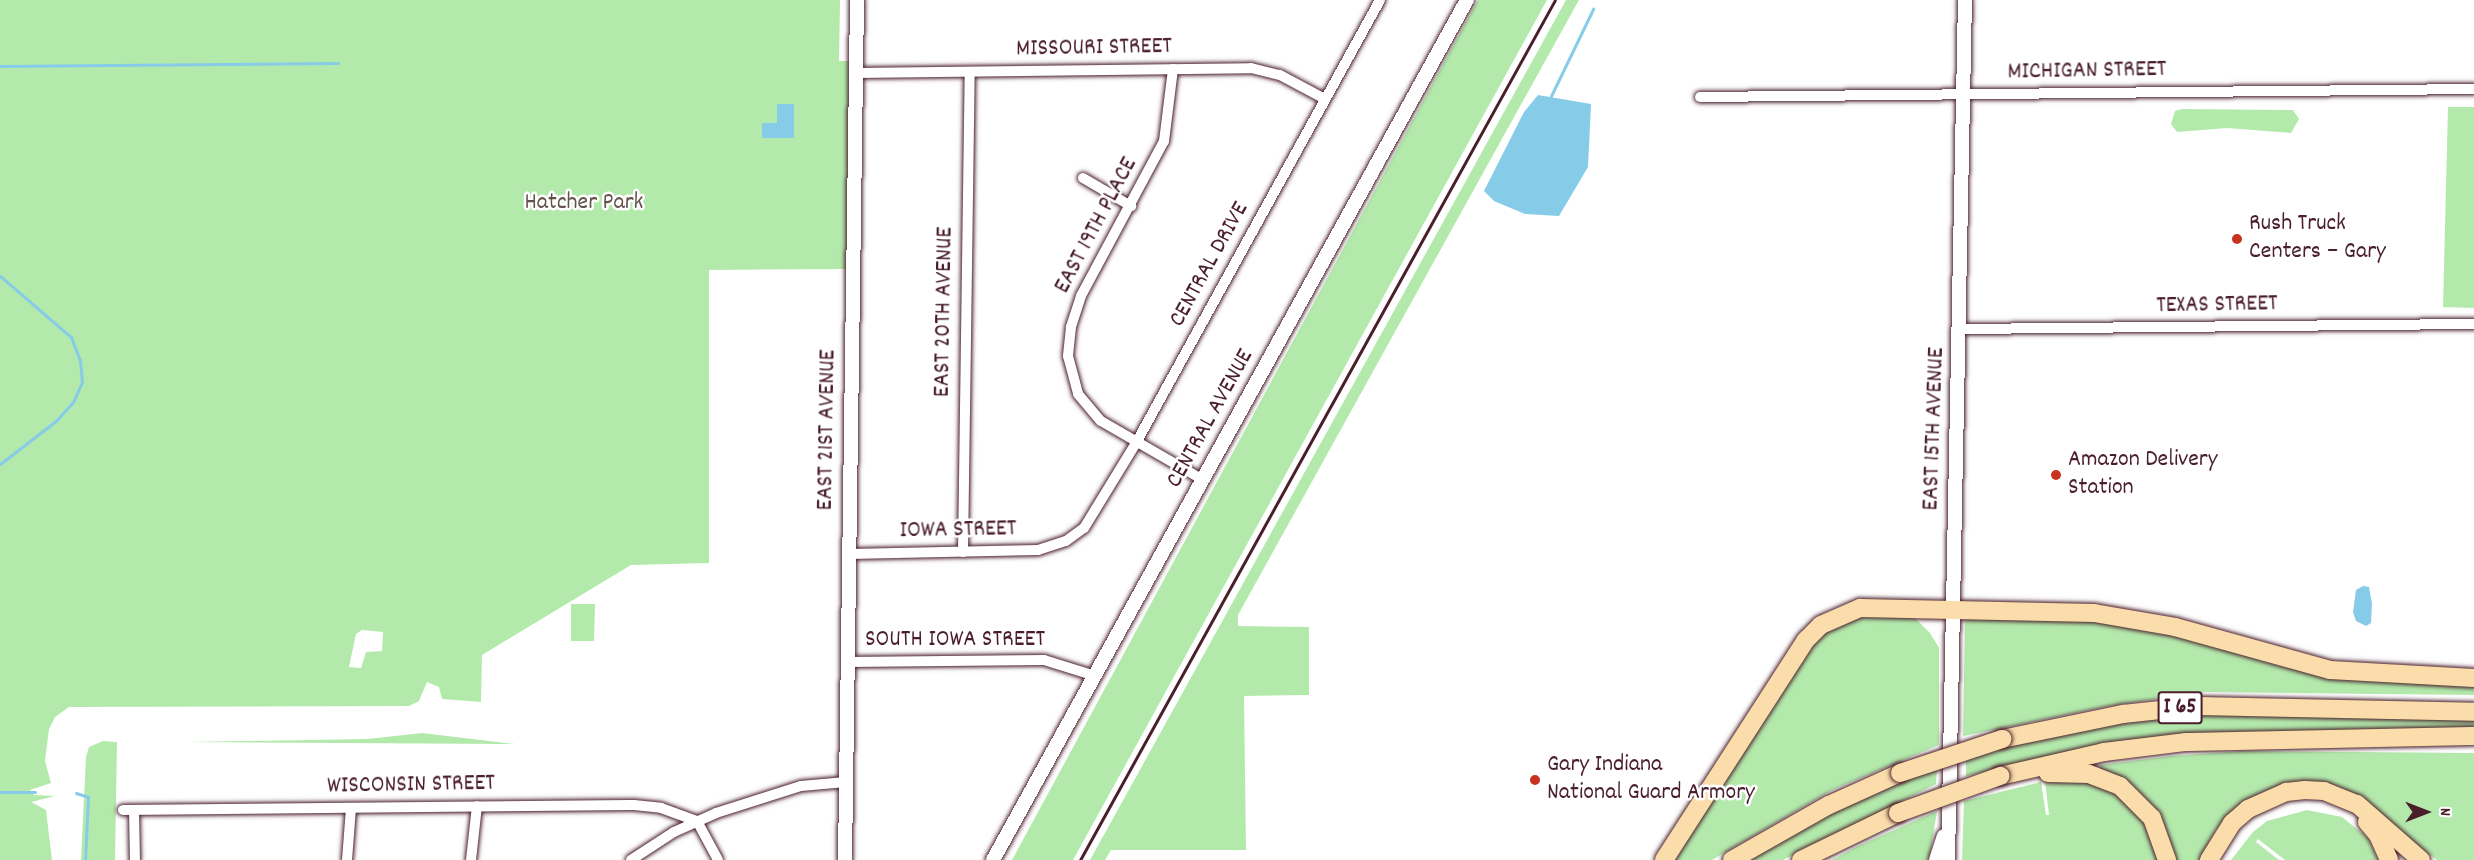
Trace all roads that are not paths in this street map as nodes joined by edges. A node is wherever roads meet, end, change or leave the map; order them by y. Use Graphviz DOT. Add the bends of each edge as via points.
graph roads {
  1 [pos="857,0"];
  2 [pos="1380,0"];
  3 [pos="1467,0"];
  4 [pos="1965,0"];
  5 [pos="1173,69"];
  6 [pos="856,73"];
  7 [pos="970,73"];
  8 [pos="2474,89"];
  9 [pos="1964,94"];
  10 [pos="1700,97"];
  11 [pos="1325,99"];
  12 [pos="1083,178"];
  13 [pos="1131,206"];
  14 [pos="2474,324"];
  15 [pos="1960,329"];
  16 [pos="1136,443"];
  17 [pos="1203,480"];
  18 [pos="1066,541"];
  19 [pos="963,552"];
  20 [pos="849,554"];
  21 [pos="1952,608"];
  22 [pos="847,662"];
  23 [pos="1095,676"];
  24 [pos="2474,678"];
  25 [pos="2474,703"];
  26 [pos="2361,708"];
  27 [pos="2474,712"];
  28 [pos="2445,736"];
  29 [pos="2474,736"];
  30 [pos="2474,742"];
  31 [pos="2005,775"];
  32 [pos="846,782"];
  33 [pos="477,806"];
  34 [pos="351,808"];
  35 [pos="697,821"];
  36 [pos="1948,823"];
  37 [pos="135,860"];
  38 [pos="347,860"];
  39 [pos="471,860"];
  40 [pos="631,860"];
  41 [pos="718,860"];
  42 [pos="845,860"];
  43 [pos="993,860"];
  44 [pos="1664,860"];
  45 [pos="1732,860"];
  46 [pos="1801,860"];
  47 [pos="1936,860"];
  48 [pos="1948,860"];
  49 [pos="2167,860"];
  50 [pos="2209,860"];
  51 [pos="2219,860"];
  52 [pos="2389,860"];
  53 [pos="2421,860"];
  1 -- 6 [label="street, EAST 21ST AVENUE"];
  2 -- 11 [label="street, CENTRAL DRIVE"];
  3 -- 17 [label="street, CENTRAL AVENUE"];
  4 -- 9 [label="street, EAST 15TH AVENUE"];
  5 -- 7 [label="street, MISSOURI STREET"];
  5 -- 11 [label="street, MISSOURI STREET" via="1263,69"];
  5 -- 13 [label="street, EAST 19TH PLACE" via="1164,141"];
  6 -- 7 [label="street, MISSOURI STREET"];
  6 -- 20 [label="street, EAST 21ST AVENUE"];
  7 -- 19 [label="street, EAST 20TH AVENUE"];
  8 -- 9 [label="street, MICHIGAN STREET"];
  9 -- 10 [label="street, MICHIGAN STREET"];
  9 -- 15 [label="street, EAST 15TH AVENUE"];
  11 -- 16 [label="street, CENTRAL DRIVE"];
  12 -- 13 [label="street"];
  13 -- 16 [label="street, EAST 19TH PLACE" via="1081,296 1071,327 1068,356 1073,382 1085,405 1109,428"];
  14 -- 15 [label="street, TEXAS STREET"];
  15 -- 21 [label="street, EAST 15TH AVENUE"];
  16 -- 17 [label="street, EAST 19TH PLACE"];
  16 -- 18 [label="street, CENTRAL DRIVE" via="1094,516"];
  17 -- 23 [label="street, CENTRAL AVENUE"];
  18 -- 19 [label="street, IOWA STREET" via="1038,550"];
  19 -- 20 [label="street, IOWA STREET"];
  20 -- 22 [label="street, EAST 21ST AVENUE"];
  21 -- 24 [label="highway" via="2094,613 2175,627 2330,670"];
  21 -- 36 [label="street, EAST 15TH AVENUE"];
  21 -- 44 [label="highway" via="1860,608 1821,625 1786,667"];
  22 -- 23 [label="street, SOUTH IOWA STREET" via="1044,660"];
  22 -- 32 [label="street, EAST 21ST AVENUE"];
  23 -- 43 [label="street, CENTRAL AVENUE"];
  25 -- 26 [label="highway" via="2413,702"];
  26 -- 27 [label="highway, I 65"];
  26 -- 45 [label="highway, I 65, bridge" via="2198,706 2123,714 2002,738 1900,773 1829,805"];
  28 -- 29 [label="highway, I 65"];
  28 -- 30 [label="highway"];
  28 -- 31 [label="highway, I 65" via="2186,742 2104,752"];
  31 -- 46 [label="highway, I 65, bridge" via="1898,813"];
  31 -- 49 [label="highway" via="2072,771 2105,778 2120,786 2152,818"];
  32 -- 35 [label="street" via="801,786"];
  32 -- 42 [label="street, EAST 21ST AVENUE"];
  33 -- 34 [label="street, WISCONSIN STREET"];
  33 -- 35 [label="street, WISCONSIN STREET" via="643,805"];
  33 -- 39 [label="street"];
  34 -- 37 [label="street, WISCONSIN STREET" via="129,810"];
  34 -- 38 [label="street"];
  35 -- 40 [label="street"];
  35 -- 41 [label="street"];
  36 -- 47 [label="street"];
  36 -- 48 [label="street, EAST 15TH AVENUE"];
  50 -- 53 [label="highway" via="2232,823 2248,809 2286,792 2305,790 2324,791 2357,804"];
  51 -- 52 [label="highway" via="2252,817 2287,801 2305,799 2324,801 2360,817 2378,835"];
}
